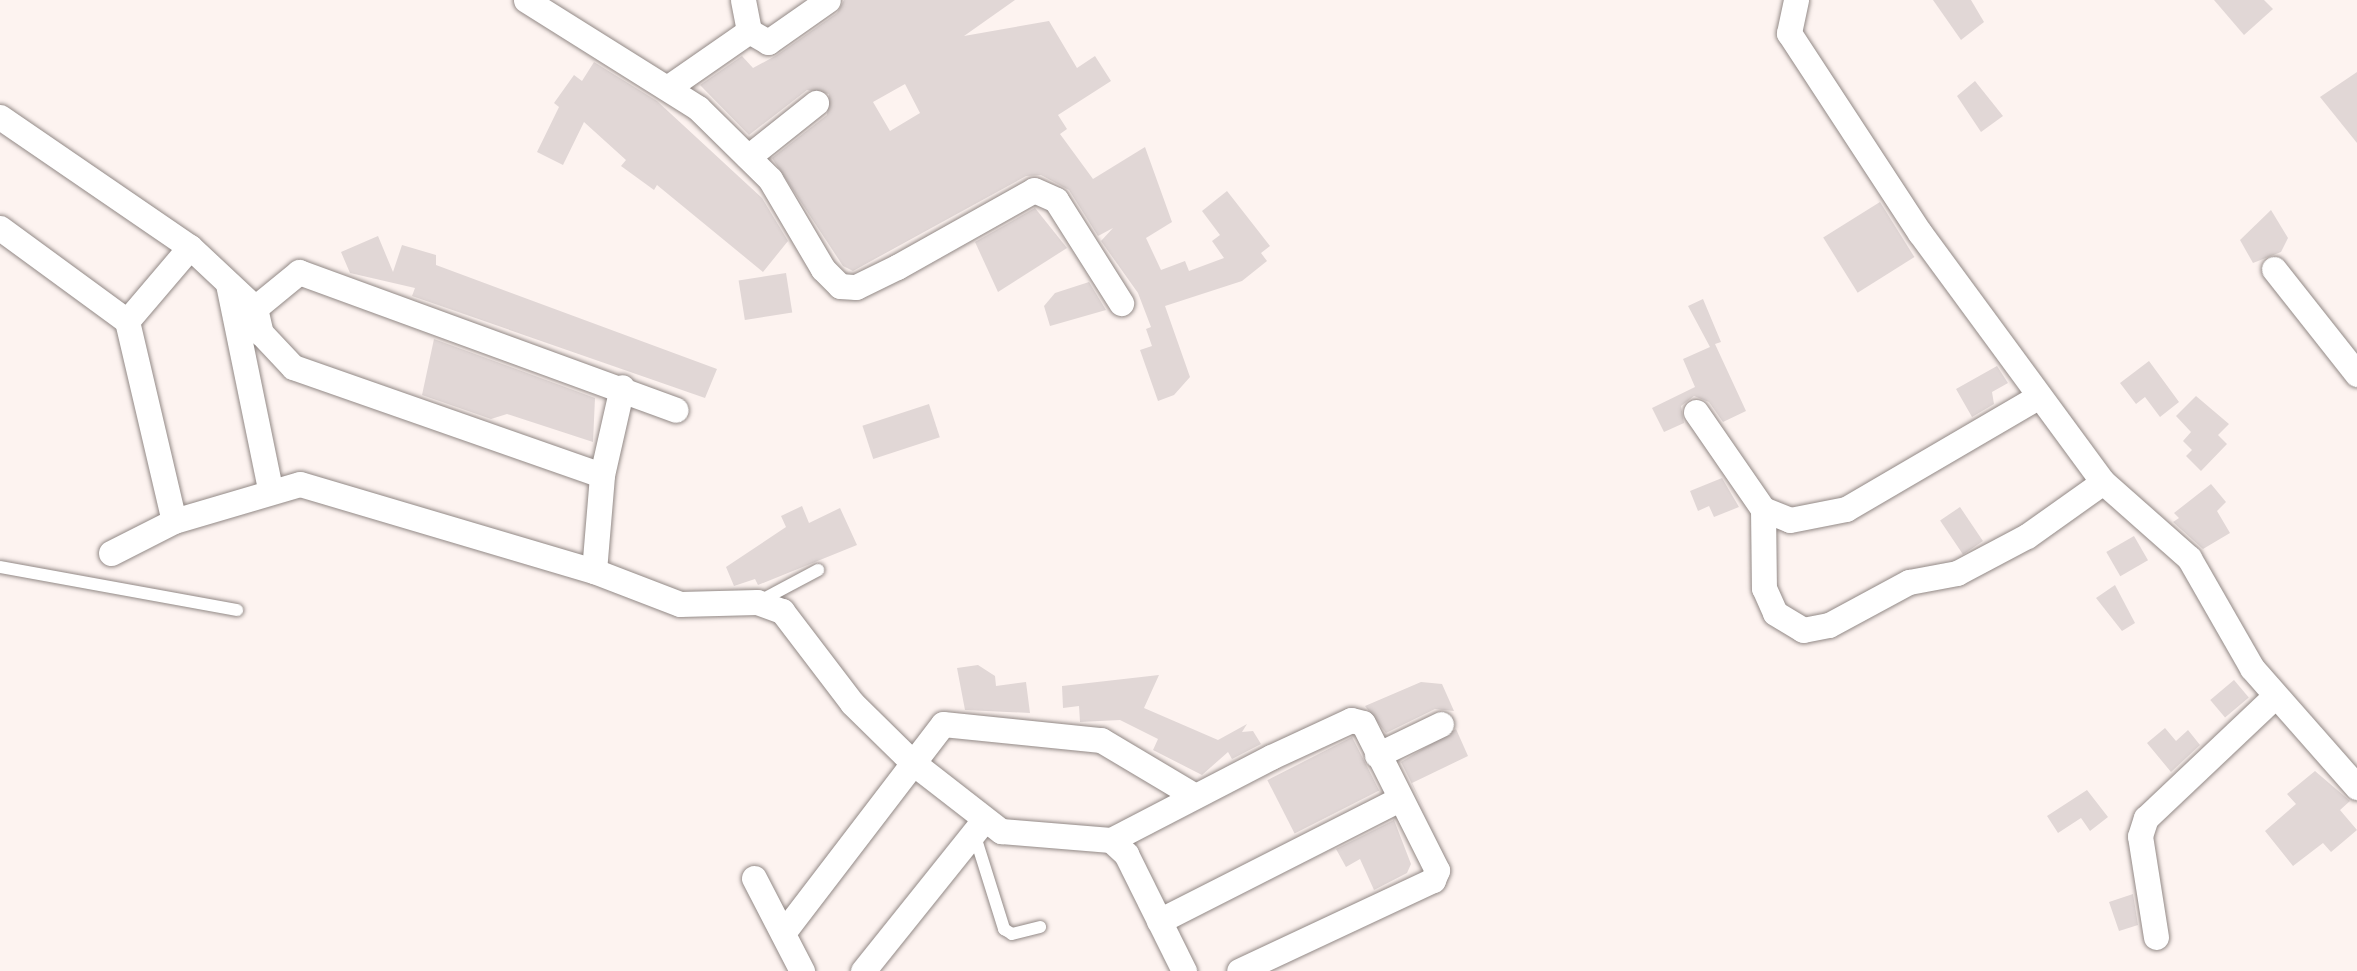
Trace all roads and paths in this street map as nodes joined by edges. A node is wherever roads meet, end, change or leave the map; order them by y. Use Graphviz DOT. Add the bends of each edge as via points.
graph roads {
  1 [pos="526,0"];
  2 [pos="743,0"];
  3 [pos="828,0"];
  4 [pos="1796,0"];
  5 [pos="749,32"];
  6 [pos="670,86"];
  7 [pos="816,103"];
  8 [pos="0,118"];
  9 [pos="748,157"];
  10 [pos="0,228"];
  11 [pos="190,247"];
  12 [pos="2274,269"];
  13 [pos="228,284"];
  14 [pos="1121,303"];
  15 [pos="255,308"];
  16 [pos="127,321"];
  17 [pos="2357,374"];
  18 [pos="622,387"];
  19 [pos="2038,398"];
  20 [pos="676,410"];
  21 [pos="1696,412"];
  22 [pos="602,474"];
  23 [pos="2103,482"];
  24 [pos="270,489"];
  25 [pos="1763,509"];
  26 [pos="174,521"];
  27 [pos="112,553"];
  28 [pos="0,566"];
  29 [pos="818,570"];
  30 [pos="594,571"];
  31 [pos="758,602"];
  32 [pos="237,610"];
  33 [pos="2275,696"];
  34 [pos="1442,724"];
  35 [pos="1377,755"];
  36 [pos="912,762"];
  37 [pos="2357,787"];
  38 [pos="1195,796"];
  39 [pos="1397,800"];
  40 [pos="979,826"];
  41 [pos="1111,840"];
  42 [pos="754,878"];
  43 [pos="1158,921"];
  44 [pos="1040,927"];
  45 [pos="783,933"];
  46 [pos="2156,937"];
  47 [pos="869,968"];
  48 [pos="802,971"];
  49 [pos="1184,971"];
  50 [pos="1239,971"];
  1 -- 6 [label="street"];
  2 -- 5 [label="street"];
  3 -- 5 [label="street" via="768,42"];
  4 -- 19 [label="street" via="1789,33"];
  5 -- 6 [label="street"];
  6 -- 9 [label="street"];
  7 -- 9 [label="street"];
  8 -- 11 [label="street"];
  9 -- 14 [label="street" via="840,286 856,288 897,268 1034,190 1056,200"];
  10 -- 16 [label="street"];
  11 -- 13 [label="street"];
  11 -- 16 [label="street"];
  12 -- 17 [label="street"];
  13 -- 15 [label="street"];
  13 -- 24 [label="street"];
  15 -- 18 [label="street" via="299,272"];
  15 -- 22 [label="street" via="268,344 293,367"];
  16 -- 26 [label="street"];
  18 -- 20 [label="street"];
  18 -- 22 [label="street"];
  19 -- 23 [label="street"];
  19 -- 25 [label="street" via="1846,509 1790,520"];
  21 -- 25 [label="street"];
  22 -- 30 [label="street"];
  23 -- 25 [label="street" via="2027,536 1957,573 1897,587 1828,625 1803,630 1775,614 1764,588"];
  23 -- 33 [label="street" via="2189,558 2232,638"];
  24 -- 26 [label="street"];
  24 -- 30 [label="street" via="324,488"];
  26 -- 27 [label="street"];
  28 -- 32 [label="lane"];
  29 -- 31 [label="lane"];
  30 -- 31 [label="street" via="680,604"];
  31 -- 36 [label="street" via="782,611 852,703"];
  33 -- 37 [label="street"];
  33 -- 46 [label="street" via="2146,818 2140,836"];
  34 -- 35 [label="street"];
  35 -- 38 [label="street" via="1363,723 1351,720"];
  35 -- 39 [label="street"];
  36 -- 38 [label="street" via="943,724 1082,738 1133,754"];
  36 -- 40 [label="street"];
  36 -- 45 [label="street"];
  38 -- 41 [label="street"];
  39 -- 43 [label="street"];
  39 -- 50 [label="street" via="1437,870 1434,880"];
  40 -- 41 [label="street" via="1014,836"];
  40 -- 44 [label="lane" via="1004,929 1012,934"];
  40 -- 47 [label="street"];
  41 -- 43 [label="street" via="1126,854"];
  42 -- 45 [label="street"];
  43 -- 49 [label="street"];
  45 -- 48 [label="street"];
}
